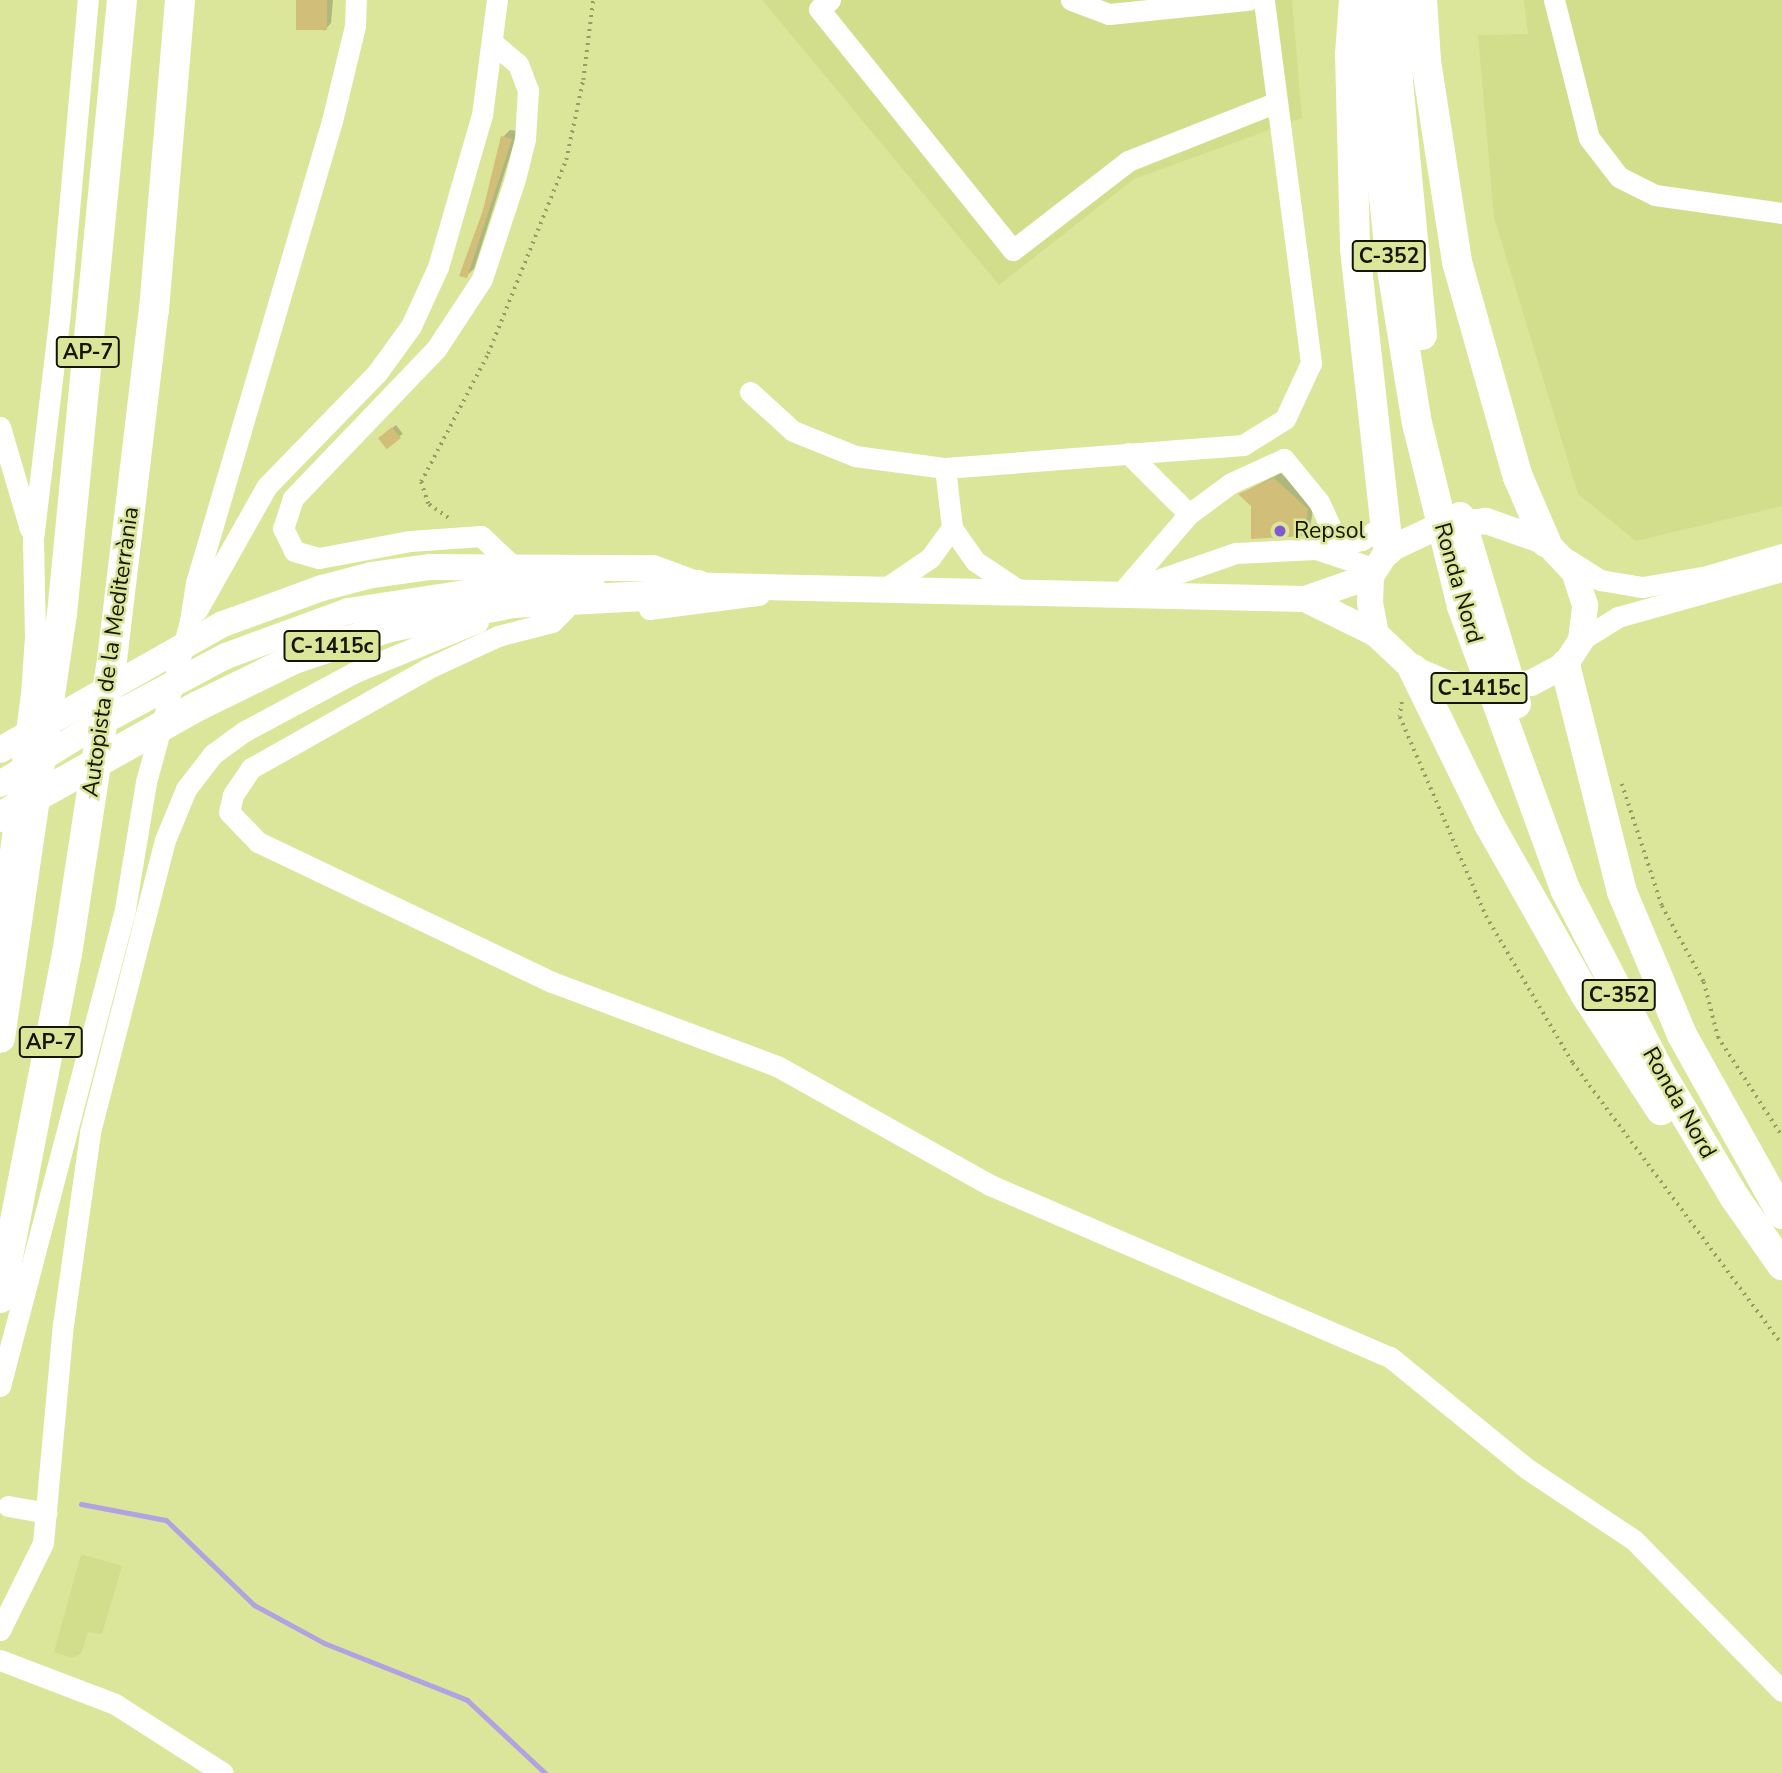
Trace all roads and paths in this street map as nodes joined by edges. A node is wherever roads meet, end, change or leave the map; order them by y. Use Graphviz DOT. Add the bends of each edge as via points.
graph roads {
  1 [pos="88,0"];
  2 [pos="122,0"];
  3 [pos="180,0"];
  4 [pos="356,0"];
  5 [pos="497,0"];
  6 [pos="593,0"];
  7 [pos="830,0"];
  8 [pos="1072,0"];
  9 [pos="1248,0"];
  10 [pos="1264,0"];
  11 [pos="1354,0"];
  12 [pos="1375,0"];
  13 [pos="1396,0"];
  14 [pos="1422,0"];
  15 [pos="1554,0"];
  16 [pos="494,44"];
  17 [pos="1277,102"];
  18 [pos="1782,213"];
  19 [pos="751,392"];
  20 [pos="0,427"];
  21 [pos="1128,453"];
  22 [pos="945,468"];
  23 [pos="1448,508"];
  24 [pos="1189,514"];
  25 [pos="952,528"];
  26 [pos="481,536"];
  27 [pos="33,539"];
  28 [pos="1338,543"];
  29 [pos="1316,549"];
  30 [pos="1555,549"];
  31 [pos="1782,554"];
  32 [pos="1380,555"];
  33 [pos="514,568"];
  34 [pos="1782,571"];
  35 [pos="698,585"];
  36 [pos="886,588"];
  37 [pos="787,591"];
  38 [pos="1020,591"];
  39 [pos="1121,593"];
  40 [pos="1305,599"];
  41 [pos="565,609"];
  42 [pos="190,621"];
  43 [pos="1376,634"];
  44 [pos="1573,653"];
  45 [pos="1410,665"];
  46 [pos="1505,704"];
  47 [pos="39,712"];
  48 [pos="0,750"];
  49 [pos="1617,771"];
  50 [pos="0,784"];
  51 [pos="16,821"];
  52 [pos="0,926"];
  53 [pos="0,1038"];
  54 [pos="1782,1136"];
  55 [pos="1782,1214"];
  56 [pos="1782,1238"];
  57 [pos="1782,1265"];
  58 [pos="1782,1288"];
  59 [pos="0,1297"];
  60 [pos="1782,1344"];
  61 [pos="0,1386"];
  62 [pos="8,1506"];
  63 [pos="46,1513"];
  64 [pos="0,1630"];
  65 [pos="0,1660"];
  66 [pos="1782,1691"];
  67 [pos="223,1773"];
  1 -- 27 [label="street" via="60,311"];
  2 -- 47 [label="highway, AP-7"];
  3 -- 59 [label="highway, Autopista de la Mediterrània / AP-7" via="154,310 112,660 46,1074"];
  4 -- 42 [label="street" via="355,26 332,121 195,583"];
  5 -- 16 [label="street"];
  6 -- 26 [label="path" via="566,160 488,354 421,482 435,513"];
  7 -- 17 [label="street" via="819,9 1013,250 1128,161"];
  8 -- 9 [label="street" via="1109,14"];
  10 -- 17 [label="street"];
  11 -- 32 [label="highway" via="1350,54 1355,249"];
  12 -- 23 [label="highway, Ronda Nord / C-352" via="1378,138 1390,257 1417,423"];
  13 -- 23 [label="highway, Ronda Nord / C-352" via="1398,81 1420,327"];
  14 -- 30 [label="highway" via="1426,61 1457,262 1518,477"];
  15 -- 18 [label="street" via="1589,138 1619,177 1655,195"];
  16 -- 26 [label="street" via="518,64 528,90 518,166 482,279 436,349 293,498 283,528 294,551 319,558 410,541"];
  16 -- 42 [label="street" via="482,116 438,267 411,326 377,373 267,486"];
  17 -- 21 [label="street" via="1311,363 1285,419 1243,445"];
  19 -- 22 [label="street" via="793,430 855,456"];
  20 -- 27 [label="street"];
  21 -- 22 [label="street"];
  21 -- 24 [label="street"];
  22 -- 25 [label="street"];
  23 -- 46 [label="highway, Ronda Nord / C-352"];
  24 -- 28 [label="street" via="1231,483 1284,459 1319,502"];
  24 -- 39 [label="street"];
  25 -- 36 [label="street" via="930,558"];
  25 -- 38 [label="street" via="975,561"];
  26 -- 33 [label="street"];
  27 -- 47 [label="street"];
  28 -- 29 [label="street"];
  28 -- 32 [label="street" via="1363,540"];
  29 -- 32 [label="street"];
  29 -- 39 [label="street" via="1236,553"];
  30 -- 31 [label="street, C-1415c" via="1600,580 1642,587 1703,577"];
  30 -- 32 [label="main road, C-1415c" via="1486,521 1437,527"];
  30 -- 44 [label="main road" via="1585,605"];
  32 -- 40 [label="main road, C-1415c"];
  32 -- 43 [label="main road"];
  33 -- 35 [label="main road, C-1415c" via="653,568"];
  33 -- 48 [label="main road, C-1415c" via="430,568 372,575 270,606 223,624"];
  34 -- 44 [label="street, C-1415c" via="1618,617"];
  35 -- 37 [label="main road, C-1415c"];
  35 -- 50 [label="main road, C-1415c" via="511,586 348,611 226,656 89,729"];
  35 -- 51 [label="highway, C-1415c" via="668,595 513,603 390,627 295,659 198,706"];
  36 -- 37 [label="main road, C-1415c"];
  36 -- 38 [label="main road, C-1415c"];
  37 -- 41 [label="street" via="672,608"];
  38 -- 39 [label="main road, C-1415c"];
  39 -- 40 [label="main road, C-1415c"];
  40 -- 43 [label="main road, C-1415c"];
  41 -- 63 [label="street" via="502,615 441,633 353,673 245,732 214,754 186,789 165,841 90,1132 63,1325"];
  41 -- 66 [label="street" via="552,622 498,636 427,669 251,768 233,795 229,812 258,842 552,982 777,1066 990,1185 1390,1357 1527,1468 1634,1540"];
  42 -- 61 [label="street" via="156,746 124,915"];
  43 -- 45 [label="main road, C-1415c"];
  44 -- 45 [label="main road, C-1415c" via="1531,683 1483,688 1446,683"];
  44 -- 55 [label="highway" via="1622,892 1682,1035"];
  45 -- 58 [label="highway" via="1489,824 1585,994 1770,1277"];
  45 -- 60 [label="path" via="1400,718 1486,916 1573,1063"];
  46 -- 56 [label="highway, Ronda Nord / C-352" via="1623,967 1678,1072"];
  46 -- 57 [label="highway, Ronda Nord / C-352" via="1566,891 1615,988 1735,1198"];
  47 -- 51 [label="highway, AP-7"];
  49 -- 54 [label="path" via="1662,906 1703,982 1718,1037"];
  51 -- 52 [label="street"];
  51 -- 53 [label="highway, AP-7"];
  62 -- 63 [label="street"];
  63 -- 64 [label="street" via="43,1543"];
  65 -- 67 [label="street" via="115,1704"];
}
